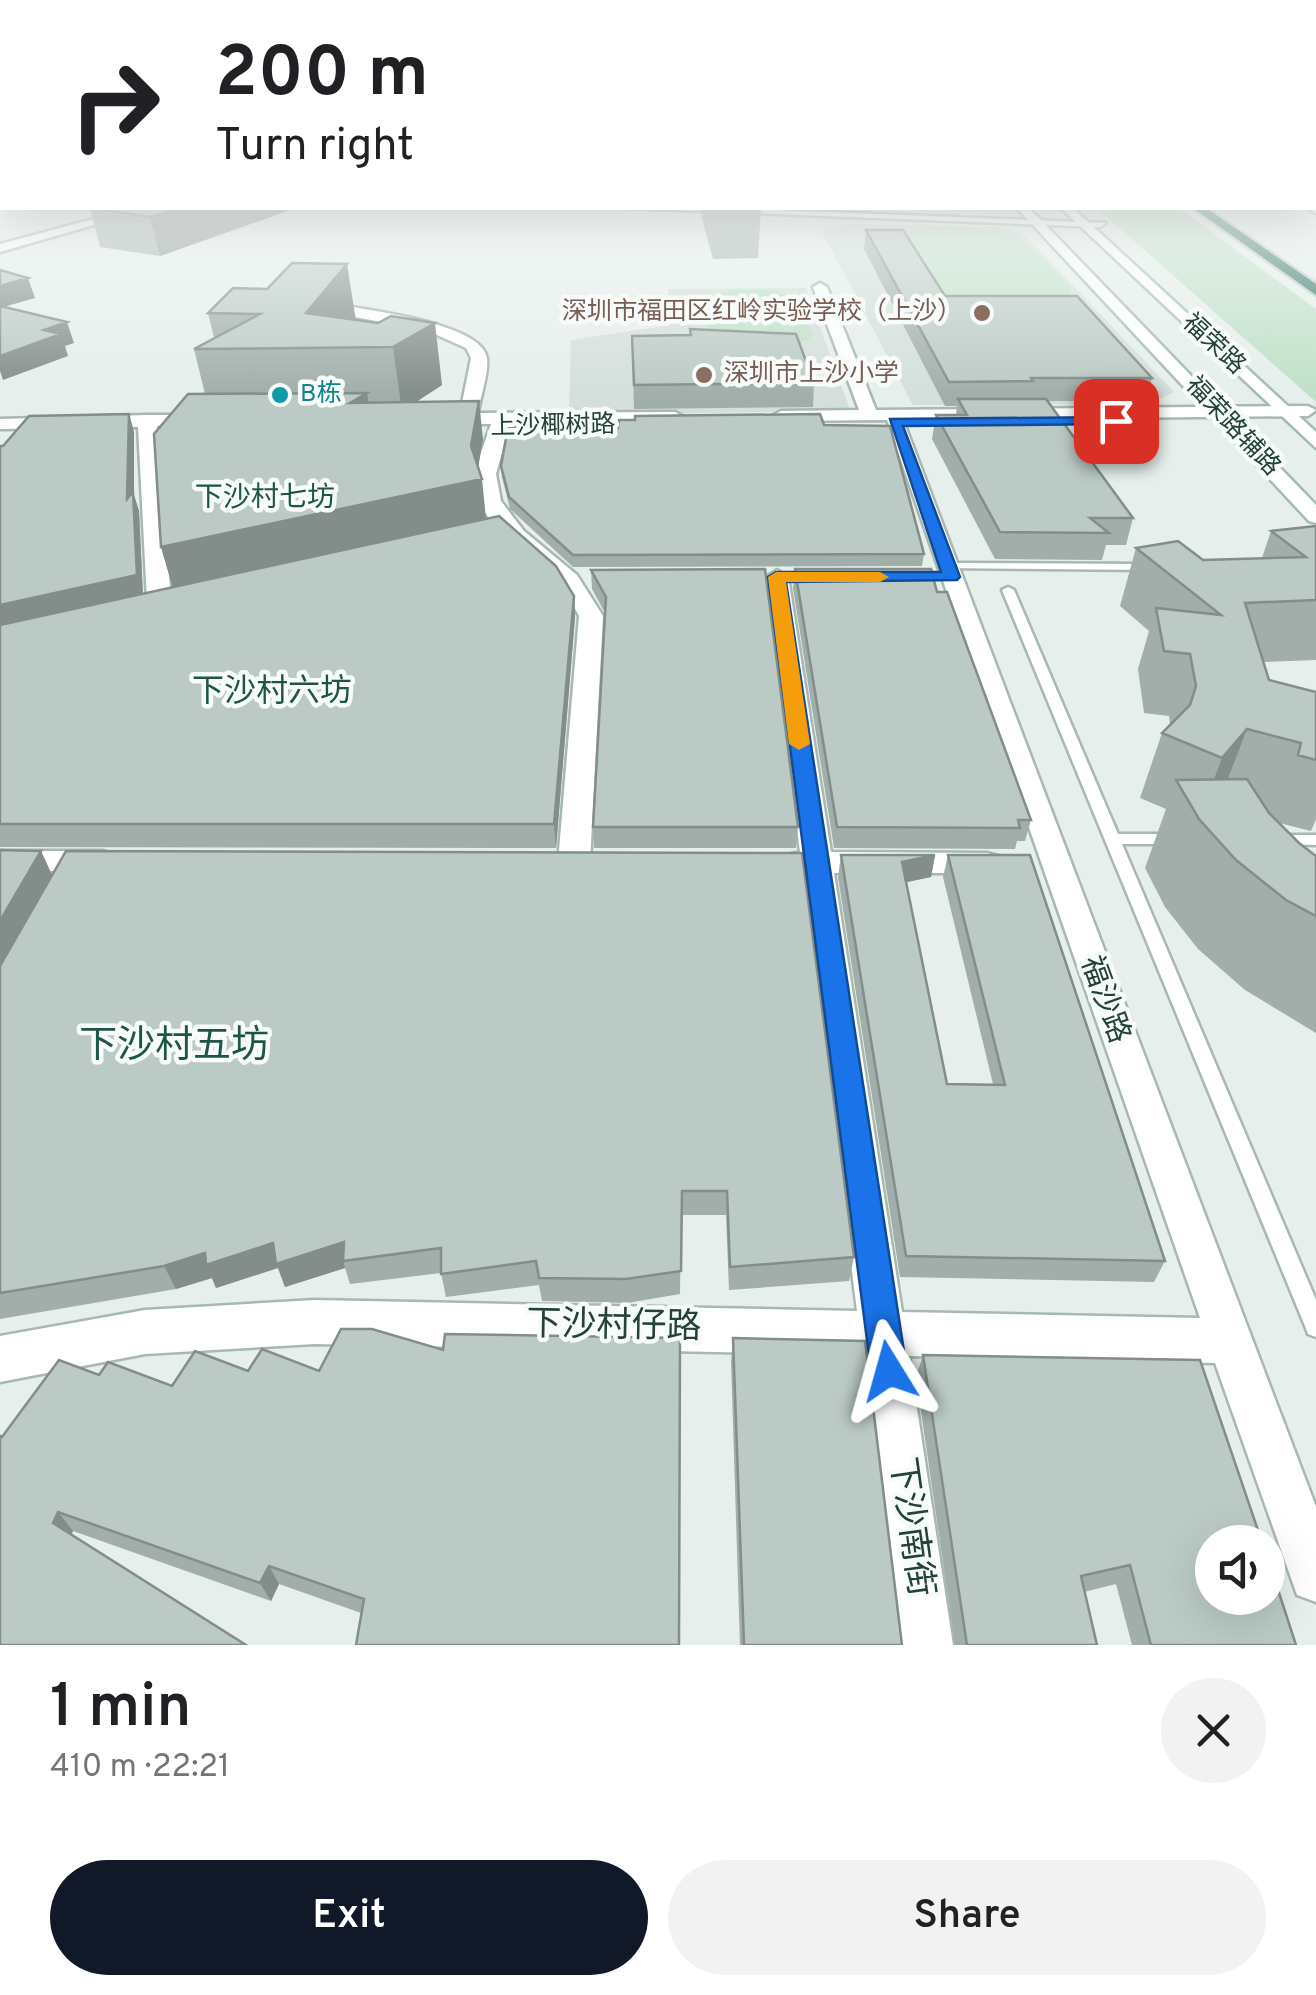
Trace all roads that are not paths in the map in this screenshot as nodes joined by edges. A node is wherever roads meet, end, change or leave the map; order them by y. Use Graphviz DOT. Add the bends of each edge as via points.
graph roads {
  1 [pos="1056,243"];
  2 [pos="1116,243"];
  3 [pos="1116,243"];
  4 [pos="1248,243"];
  5 [pos="820,287"];
  6 [pos="1316,291"];
  7 [pos="320,306"];
  8 [pos="1222,416"];
  9 [pos="1303,416"];
  10 [pos="882,418"];
  11 [pos="755,420"];
  12 [pos="696,421"];
  13 [pos="467,423"];
  14 [pos="501,423"];
  15 [pos="0,424"];
  16 [pos="30,424"];
  17 [pos="146,424"];
  18 [pos="221,424"];
  19 [pos="429,424"];
  20 [pos="1316,442"];
  21 [pos="12,444"];
  22 [pos="1316,517"];
  23 [pos="1164,567"];
  24 [pos="943,573"];
  25 [pos="777,577"];
  26 [pos="566,578"];
  27 [pos="605,578"];
  28 [pos="1008,590"];
  29 [pos="159,600"];
  30 [pos="1112,839"];
  31 [pos="1186,840"];
  32 [pos="1260,840"];
  33 [pos="1316,840"];
  34 [pos="0,860"];
  35 [pos="130,861"];
  36 [pos="536,862"];
  37 [pos="574,862"];
  38 [pos="612,862"];
  39 [pos="760,862"];
  40 [pos="816,862"];
  41 [pos="1053,863"];
  42 [pos="1316,1326"];
  43 [pos="884,1332"];
  44 [pos="1232,1341"];
  45 [pos="0,1359"];
  46 [pos="1316,1576"];
  47 [pos="926,1645"];
  1 -- 8 [label="street, 福荣路辅路"];
  2 -- 9 [label="street, 福荣路"];
  3 -- 9 [label="street, 福荣路"];
  4 -- 6 [label="highway"];
  5 -- 10 [label="street, 福沙路"];
  7 -- 13 [label="street" via="432,327 473,344 479,358"];
  8 -- 9 [label="street"];
  8 -- 10 [label="street"];
  8 -- 22 [label="street, 福荣路辅路"];
  9 -- 20 [label="street, 福荣路"];
  10 -- 11 [label="street"];
  10 -- 24 [label="street, 福沙路"];
  12 -- 14 [label="street, 上沙椰树路"];
  13 -- 14 [label="street, 上沙椰树路"];
  13 -- 19 [label="street, 上沙椰树路"];
  14 -- 26 [label="street" via="486,480 496,527"];
  15 -- 16 [label="street"];
  16 -- 17 [label="street"];
  16 -- 21 [label="street"];
  17 -- 18 [label="street"];
  17 -- 29 [label="street"];
  23 -- 24 [label="lane"];
  24 -- 41 [label="street, 福沙路"];
  25 -- 40 [label="street, 下沙南街"];
  26 -- 27 [label="street"];
  26 -- 37 [label="street" via="580,590 591,616"];
  28 -- 30 [label="lane"];
  30 -- 31 [label="lane"];
  30 -- 42 [label="lane"];
  32 -- 33 [label="lane"];
  34 -- 35 [label="street" via="68,869"];
  36 -- 37 [label="street"];
  37 -- 38 [label="street"];
  39 -- 40 [label="street"];
  40 -- 41 [label="street"];
  40 -- 43 [label="street, 下沙南街"];
  41 -- 44 [label="street, 福沙路"];
  43 -- 44 [label="street, 下沙村仔路"];
  43 -- 45 [label="street, 下沙村仔路" via="236,1324 145,1332"];
  43 -- 47 [label="street, 下沙南街"];
  44 -- 46 [label="street, 福沙路"];
}
